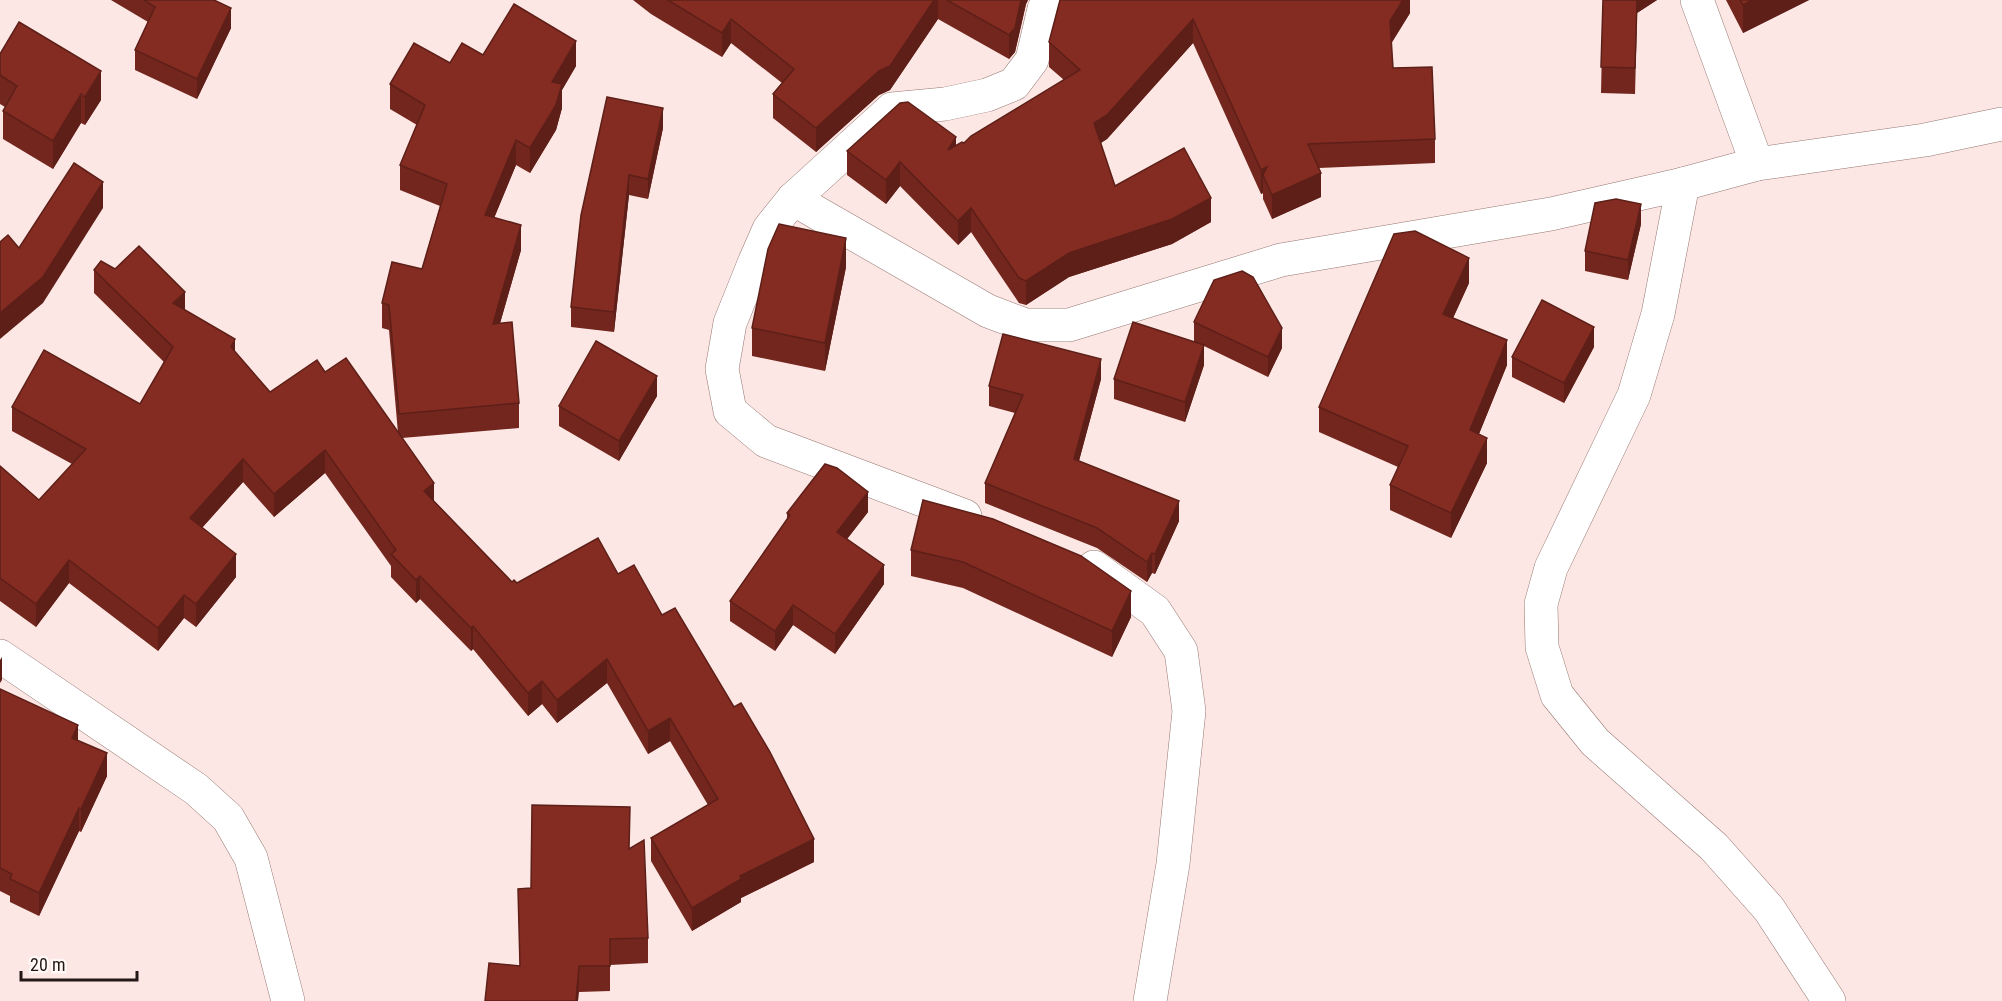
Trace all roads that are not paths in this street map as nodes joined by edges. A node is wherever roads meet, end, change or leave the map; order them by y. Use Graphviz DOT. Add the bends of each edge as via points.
graph roads {
  1 [pos="1050,0"];
  2 [pos="1697,0"];
  3 [pos="2002,124"];
  4 [pos="1757,164"];
  5 [pos="1683,184"];
  6 [pos="793,199"];
  7 [pos="990,524"];
  8 [pos="1070,556"];
  9 [pos="0,656"];
  10 [pos="288,1001"];
  11 [pos="1150,1001"];
  12 [pos="1829,1001"];
  1 -- 6 [label="street" via="1044,9 1032,60 1014,84 987,95 945,104 892,109"];
  2 -- 4 [label="street"];
  3 -- 4 [label="street" via="1925,140"];
  4 -- 5 [label="street"];
  5 -- 6 [label="street" via="1551,214 1281,260 1069,325 1025,325 988,311"];
  5 -- 12 [label="street" via="1658,314 1634,395 1551,568 1541,604 1542,647 1557,695 1595,742 1714,847 1769,909"];
  6 -- 7 [label="street" via="769,229 730,323 722,369 730,411 766,441"];
  8 -- 11 [label="street" via="1090,565 1155,611 1181,651 1189,711 1173,864"];
  9 -- 10 [label="street" via="196,789 228,818 251,858"];
}
